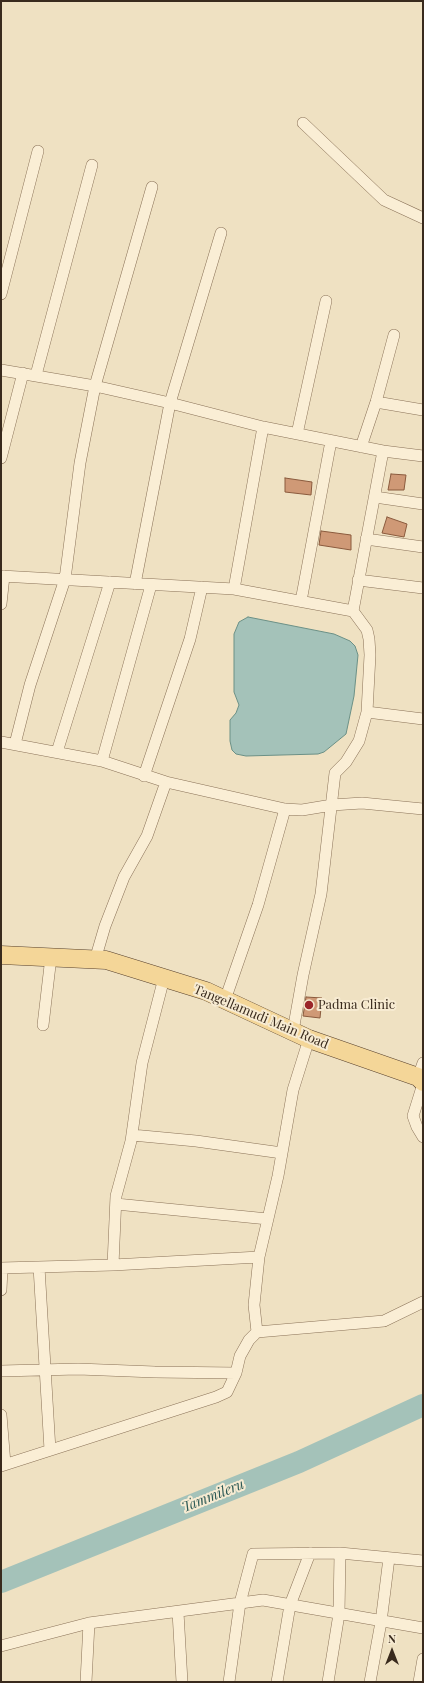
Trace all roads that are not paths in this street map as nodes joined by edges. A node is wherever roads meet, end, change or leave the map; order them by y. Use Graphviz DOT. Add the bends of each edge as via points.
graph roads {
  1 [pos="304,123"];
  2 [pos="38,151"];
  3 [pos="92,165"];
  4 [pos="152,187"];
  5 [pos="423,218"];
  6 [pos="221,233"];
  7 [pos="1,294"];
  8 [pos="326,301"];
  9 [pos="394,335"];
  10 [pos="1,370"];
  11 [pos="23,373"];
  12 [pos="36,375"];
  13 [pos="95,386"];
  14 [pos="376,402"];
  15 [pos="170,403"];
  16 [pos="423,410"];
  17 [pos="263,427"];
  18 [pos="297,434"];
  19 [pos="331,441"];
  20 [pos="361,447"];
  21 [pos="383,451"];
  22 [pos="423,456"];
  23 [pos="1,458"];
  24 [pos="374,497"];
  25 [pos="423,504"];
  26 [pos="366,539"];
  27 [pos="423,547"];
  28 [pos="3,576"];
  29 [pos="65,579"];
  30 [pos="358,580"];
  31 [pos="110,582"];
  32 [pos="135,584"];
  33 [pos="151,585"];
  34 [pos="202,587"];
  35 [pos="423,588"];
  36 [pos="234,589"];
  37 [pos="301,601"];
  38 [pos="1,604"];
  39 [pos="352,611"];
  40 [pos="367,712"];
  41 [pos="423,719"];
  42 [pos="1,742"];
  43 [pos="15,744"];
  44 [pos="57,752"];
  45 [pos="102,761"];
  46 [pos="144,776"];
  47 [pos="166,782"];
  48 [pos="332,805"];
  49 [pos="423,809"];
  50 [pos="285,810"];
  51 [pos="1,955"];
  52 [pos="50,957"];
  53 [pos="95,960"];
  54 [pos="164,978"];
  55 [pos="225,1000"];
  56 [pos="43,1025"];
  57 [pos="293,1031"];
  58 [pos="309,1039"];
  59 [pos="422,1076"];
  60 [pos="132,1135"];
  61 [pos="423,1137"];
  62 [pos="282,1153"];
  63 [pos="116,1204"];
  64 [pos="268,1219"];
  65 [pos="259,1257"];
  66 [pos="114,1265"];
  67 [pos="39,1267"];
  68 [pos="2,1268"];
  69 [pos="1,1290"];
  70 [pos="423,1302"];
  71 [pos="257,1332"];
  72 [pos="44,1370"];
  73 [pos="1,1371"];
  74 [pos="236,1373"];
  75 [pos="1,1415"];
  76 [pos="50,1450"];
  77 [pos="3,1465"];
  78 [pos="310,1553"];
  79 [pos="340,1553"];
  80 [pos="389,1558"];
  81 [pos="423,1561"];
  82 [pos="240,1603"];
  83 [pos="290,1605"];
  84 [pos="178,1612"];
  85 [pos="339,1614"];
  86 [pos="381,1622"];
  87 [pos="89,1623"];
  88 [pos="423,1628"];
  89 [pos="1,1646"];
  90 [pos="423,1660"];
  91 [pos="86,1682"];
  92 [pos="182,1682"];
  93 [pos="229,1682"];
  94 [pos="277,1682"];
  95 [pos="328,1682"];
  96 [pos="370,1682"];
  97 [pos="419,1682"];
  1 -- 5 [label="street" via="384,200"];
  2 -- 7 [label="street"];
  3 -- 12 [label="street"];
  4 -- 13 [label="street"];
  6 -- 15 [label="street"];
  8 -- 18 [label="street"];
  9 -- 14 [label="street"];
  10 -- 11 [label="street"];
  11 -- 12 [label="street"];
  11 -- 23 [label="street"];
  12 -- 13 [label="street"];
  13 -- 15 [label="street"];
  13 -- 29 [label="street" via="80,463"];
  14 -- 16 [label="street"];
  14 -- 20 [label="street"];
  15 -- 17 [label="street"];
  15 -- 32 [label="street"];
  17 -- 18 [label="street"];
  17 -- 36 [label="street"];
  18 -- 19 [label="street"];
  19 -- 20 [label="street"];
  19 -- 37 [label="street"];
  20 -- 21 [label="street"];
  21 -- 22 [label="street"];
  21 -- 24 [label="street"];
  24 -- 25 [label="street"];
  24 -- 26 [label="street"];
  26 -- 27 [label="street"];
  26 -- 30 [label="street"];
  28 -- 29 [label="street"];
  28 -- 38 [label="street"];
  29 -- 31 [label="street"];
  29 -- 43 [label="street" via="30,685"];
  30 -- 35 [label="street"];
  30 -- 39 [label="street"];
  31 -- 32 [label="street"];
  31 -- 44 [label="street"];
  32 -- 33 [label="street"];
  33 -- 34 [label="street"];
  33 -- 45 [label="street"];
  34 -- 36 [label="street"];
  34 -- 46 [label="street" via="190,639"];
  36 -- 37 [label="street"];
  37 -- 39 [label="street"];
  39 -- 40 [label="street" via="367,630 369,639"];
  40 -- 41 [label="street"];
  40 -- 48 [label="street" via="359,741 346,762 335,773"];
  42 -- 43 [label="street"];
  43 -- 44 [label="street"];
  44 -- 45 [label="street"];
  45 -- 46 [label="street"];
  46 -- 47 [label="street"];
  47 -- 50 [label="street"];
  47 -- 53 [label="street" via="146,836 124,877"];
  48 -- 49 [label="street" via="362,803"];
  48 -- 50 [label="street"];
  48 -- 57 [label="street" via="322,894"];
  50 -- 55 [label="street" via="258,905"];
  51 -- 52 [label="main road, Tangellamudi Main Road"];
  52 -- 53 [label="main road, Tangellamudi Main Road"];
  52 -- 56 [label="street"];
  53 -- 54 [label="main road, Tangellamudi Main Road" via="106,960"];
  54 -- 55 [label="main road, Tangellamudi Main Road" via="206,991"];
  54 -- 60 [label="street" via="142,1063"];
  55 -- 57 [label="main road, Tangellamudi Main Road"];
  57 -- 58 [label="main road, Tangellamudi Main Road"];
  58 -- 59 [label="main road, Tangellamudi Main Road"];
  58 -- 62 [label="street" via="293,1090"];
  59 -- 61 [label="street" via="413,1116"];
  60 -- 62 [label="street"];
  60 -- 63 [label="street"];
  62 -- 64 [label="street"];
  63 -- 64 [label="street"];
  63 -- 66 [label="street"];
  64 -- 65 [label="street"];
  65 -- 66 [label="street"];
  65 -- 71 [label="street" via="254,1305"];
  66 -- 67 [label="street"];
  67 -- 68 [label="street"];
  67 -- 72 [label="street"];
  68 -- 69 [label="street"];
  70 -- 71 [label="street" via="384,1321"];
  71 -- 74 [label="street" via="240,1356"];
  72 -- 73 [label="street"];
  72 -- 74 [label="street"];
  72 -- 76 [label="street"];
  74 -- 76 [label="street" via="227,1392 216,1397"];
  75 -- 77 [label="street"];
  76 -- 77 [label="street"];
  78 -- 79 [label="street"];
  78 -- 82 [label="street" via="253,1554"];
  78 -- 83 [label="street"];
  79 -- 80 [label="street"];
  79 -- 85 [label="street"];
  80 -- 81 [label="street"];
  80 -- 86 [label="street"];
  82 -- 83 [label="street" via="263,1600"];
  82 -- 84 [label="street"];
  82 -- 93 [label="street"];
  83 -- 85 [label="street"];
  83 -- 94 [label="street"];
  84 -- 87 [label="street"];
  84 -- 92 [label="street"];
  85 -- 86 [label="street"];
  85 -- 95 [label="street"];
  86 -- 88 [label="street"];
  86 -- 96 [label="street"];
  87 -- 89 [label="street"];
  87 -- 91 [label="street"];
  90 -- 97 [label="street"];
}
